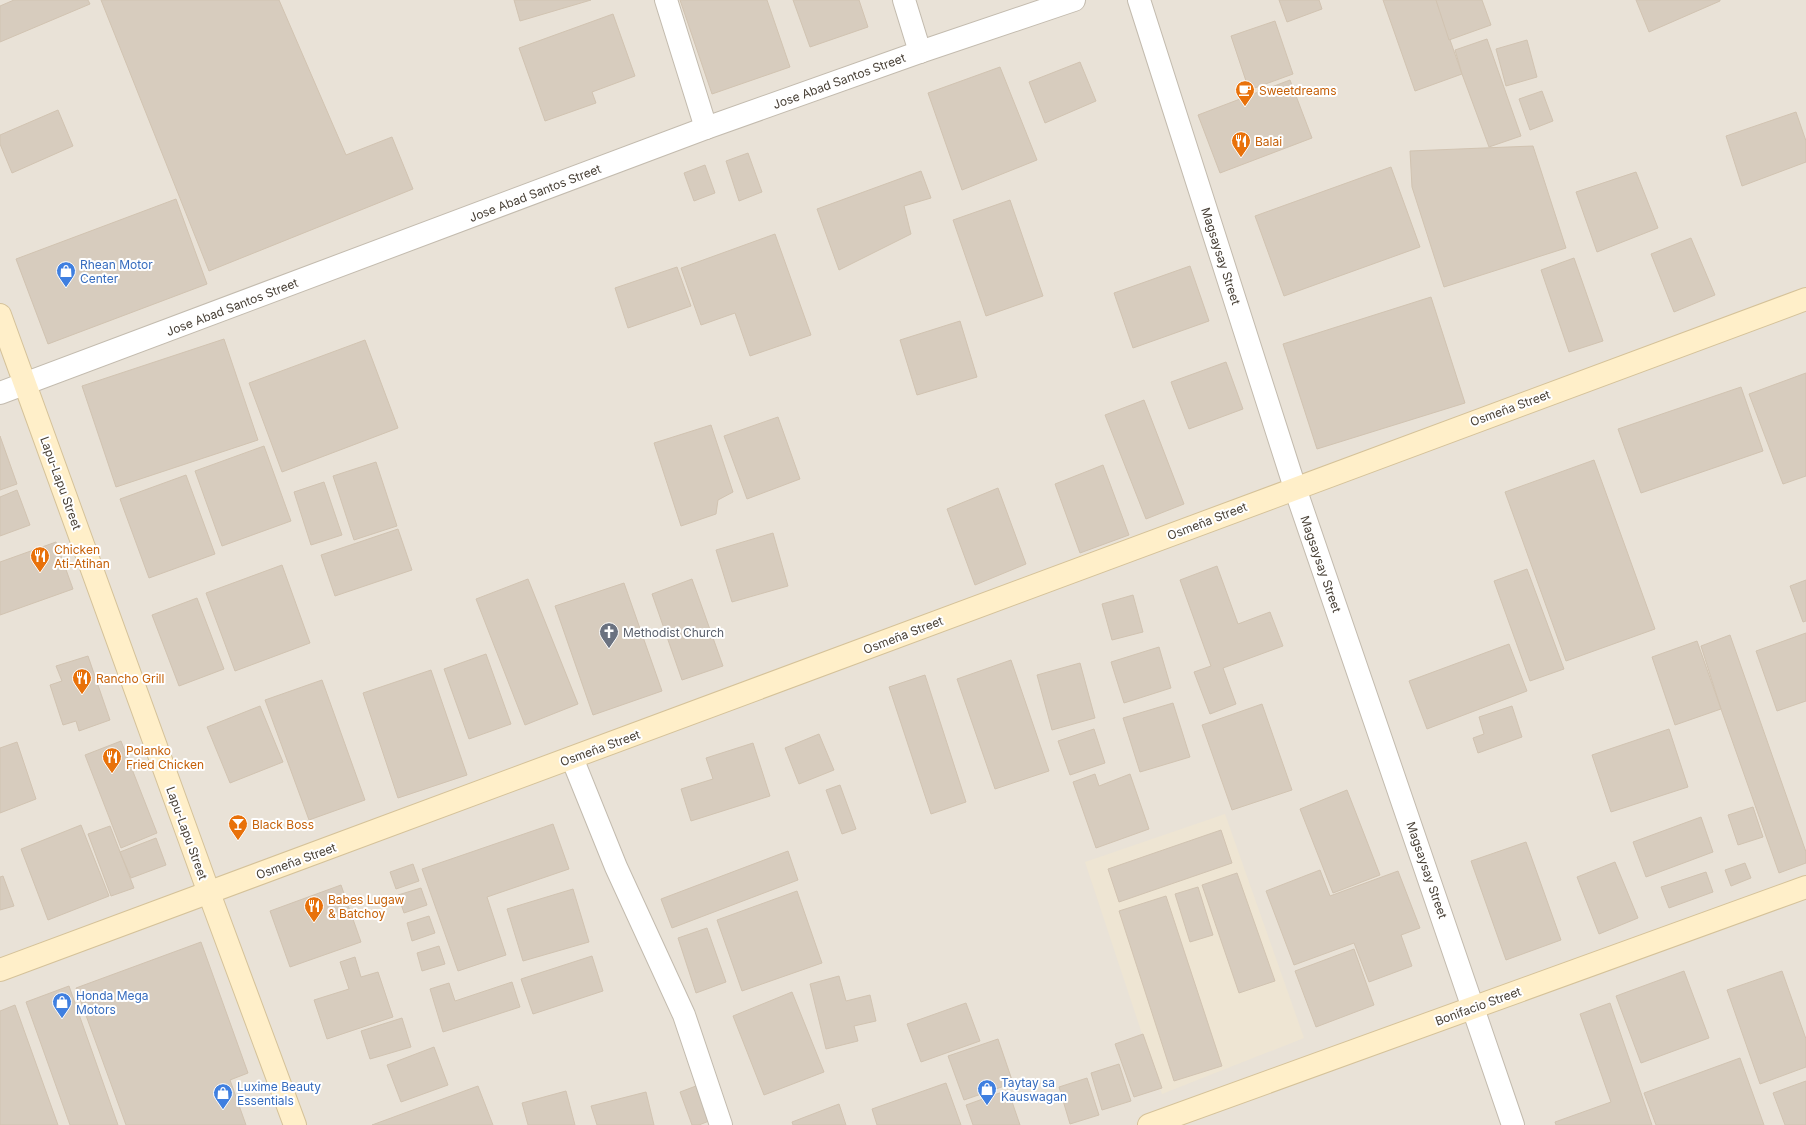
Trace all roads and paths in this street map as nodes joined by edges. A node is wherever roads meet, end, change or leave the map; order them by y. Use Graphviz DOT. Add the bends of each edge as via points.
graph roads {
  1 [pos="666,0"];
  2 [pos="904,0"];
  3 [pos="1074,0"];
  4 [pos="1139,0"];
  5 [pos="920,52"];
  6 [pos="706,128"];
  7 [pos="1806,299"];
  8 [pos="0,315"];
  9 [pos="26,384"];
  10 [pos="0,393"];
  11 [pos="1295,488"];
  12 [pos="572,758"];
  13 [pos="1806,887"];
  14 [pos="209,893"];
  15 [pos="0,970"];
  16 [pos="1474,1008"];
  17 [pos="295,1125"];
  18 [pos="721,1125"];
  19 [pos="1149,1125"];
  20 [pos="1513,1125"];
  1 -- 6 [label="street"];
  2 -- 5 [label="street"];
  3 -- 5 [label="street, Jose Abad Santos Street"];
  4 -- 11 [label="street, Magsaysay Street"];
  5 -- 6 [label="street, Jose Abad Santos Street"];
  6 -- 9 [label="street, Jose Abad Santos Street"];
  7 -- 11 [label="street, Osmeña Street"];
  8 -- 9 [label="street, Lapu-Lapu Street"];
  9 -- 10 [label="street, Jose Abad Santos Street"];
  9 -- 14 [label="street, Lapu-Lapu Street"];
  11 -- 12 [label="street, Osmeña Street"];
  11 -- 16 [label="street, Magsaysay Street"];
  12 -- 14 [label="street, Osmeña Street"];
  12 -- 18 [label="street" via="630,900 684,1015"];
  13 -- 16 [label="street, Bonifacio Street"];
  14 -- 15 [label="street, Osmeña Street"];
  14 -- 17 [label="street, Lapu-Lapu Street"];
  16 -- 19 [label="street, Bonifacio Street"];
  16 -- 20 [label="street, Magsaysay Street"];
}
